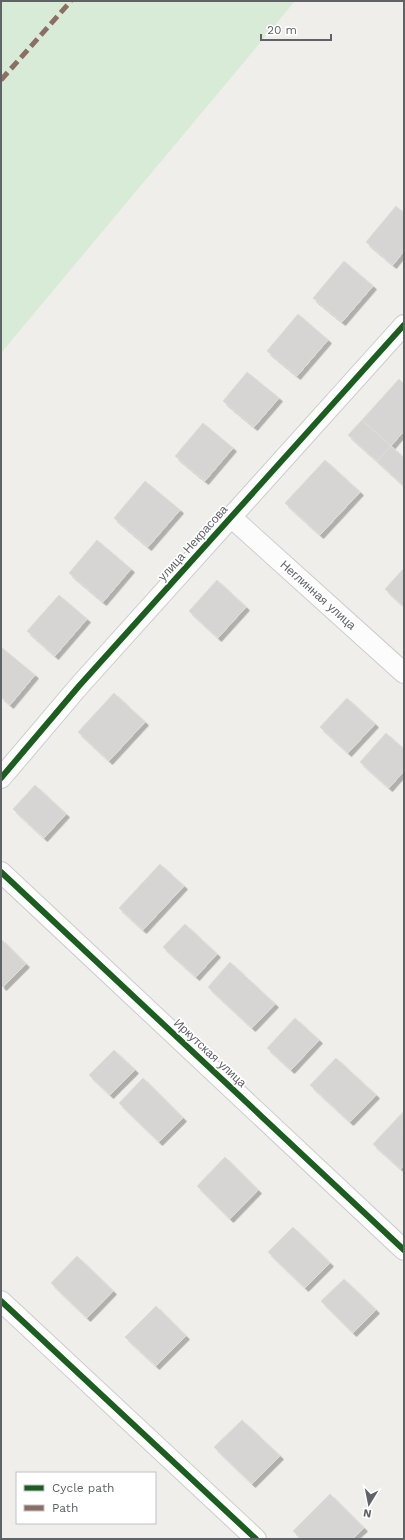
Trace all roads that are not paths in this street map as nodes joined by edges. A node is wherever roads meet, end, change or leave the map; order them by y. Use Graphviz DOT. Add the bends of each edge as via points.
graph roads {
  1 [pos="404,325"];
  2 [pos="231,517"];
  3 [pos="404,673"];
  4 [pos="1,778"];
  5 [pos="1,872"];
  6 [pos="404,1250"];
  7 [pos="1,1301"];
  8 [pos="256,1539"];
  1 -- 2 [label="street, улица Некрасова"];
  2 -- 3 [label="street, Неглинная улица"];
  2 -- 4 [label="street, улица Некрасова" via="79,686"];
  5 -- 6 [label="street, Иркутская улица"];
  7 -- 8 [label="street"];
}
